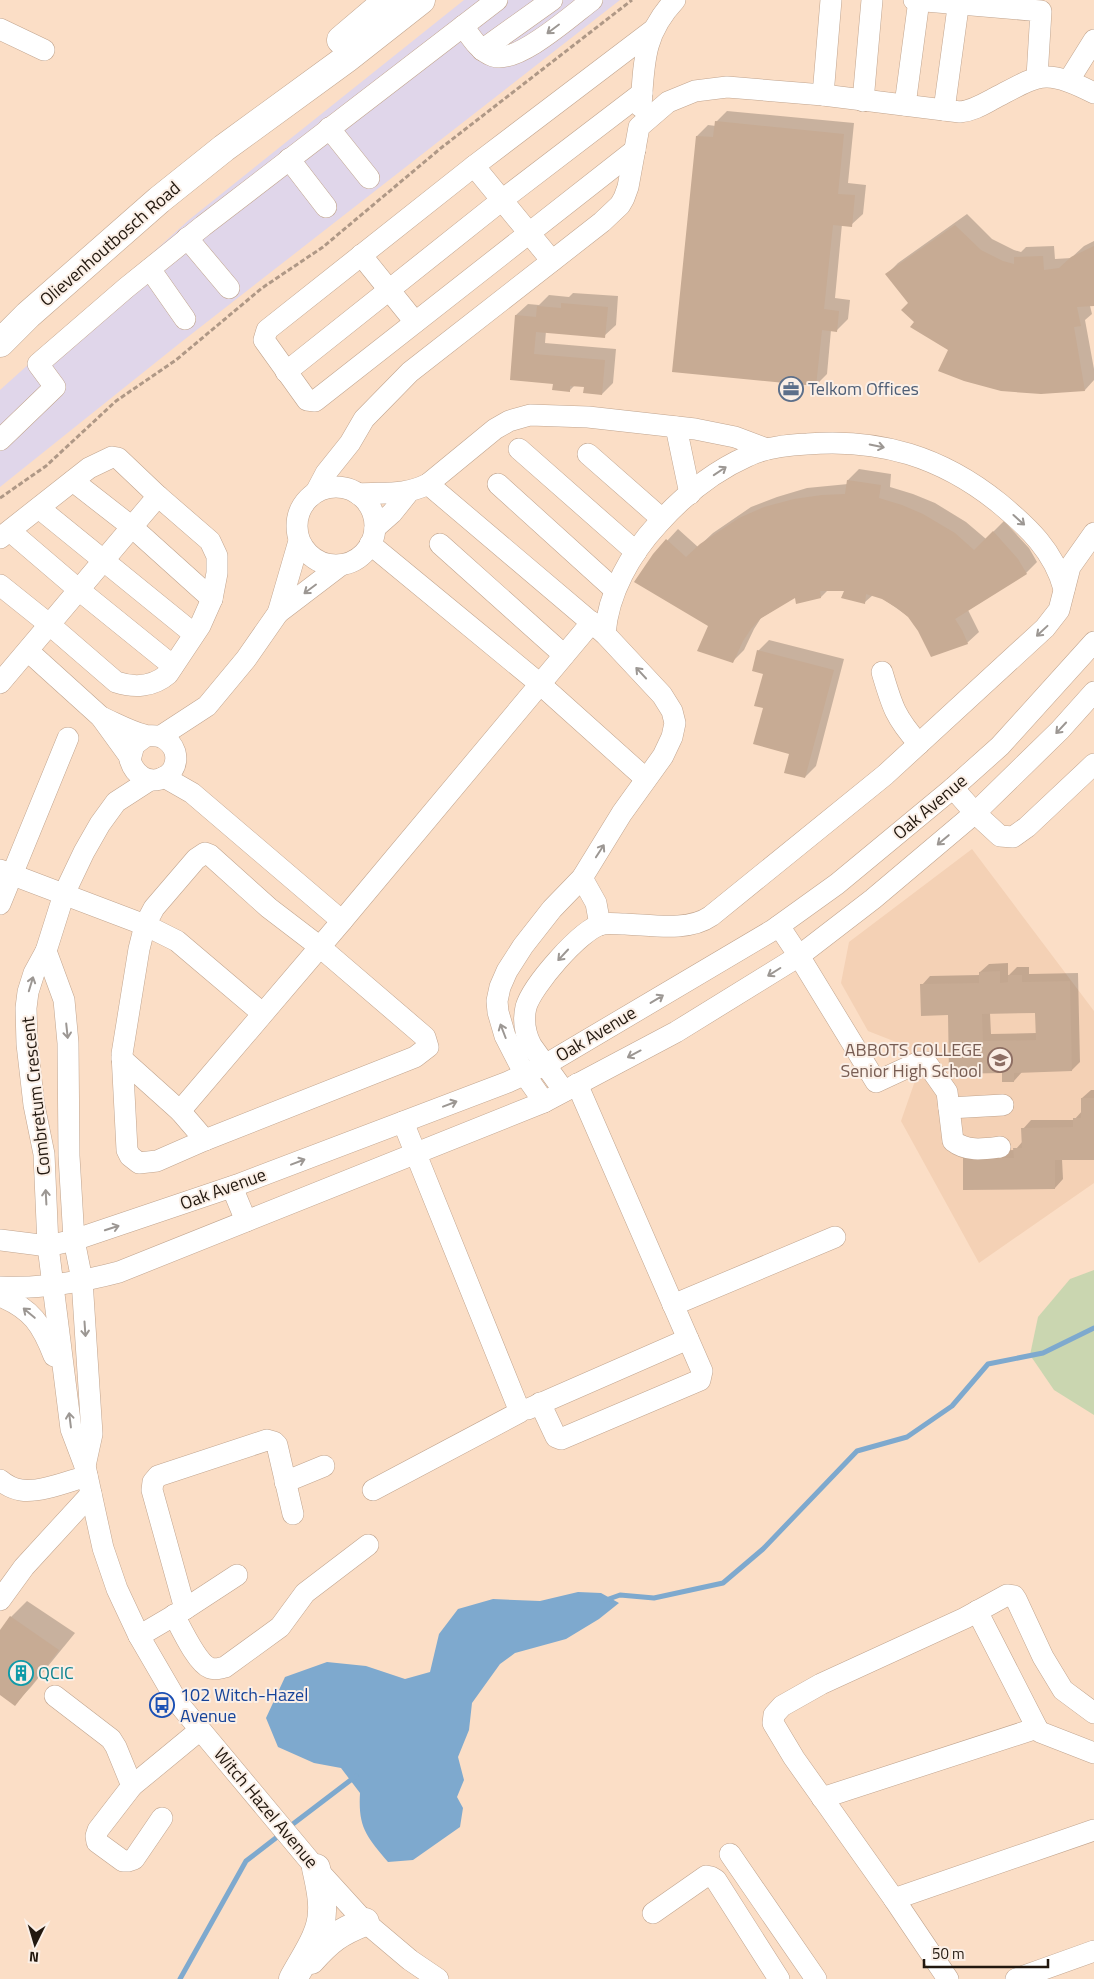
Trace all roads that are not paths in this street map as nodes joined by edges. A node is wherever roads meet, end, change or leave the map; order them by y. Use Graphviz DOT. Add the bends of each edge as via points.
graph roads {
  1 [pos="388,0"];
  2 [pos="394,0"];
  3 [pos="421,0"];
  4 [pos="497,0"];
  5 [pos="552,0"];
  6 [pos="592,0"];
  7 [pos="675,0"];
  8 [pos="831,0"];
  9 [pos="872,0"];
  10 [pos="914,0"];
  11 [pos="919,0"];
  12 [pos="959,2"];
  13 [pos="1042,6"];
  14 [pos="463,26"];
  15 [pos="0,29"];
  16 [pos="654,30"];
  17 [pos="1094,40"];
  18 [pos="340,41"];
  19 [pos="44,50"];
  20 [pos="482,50"];
  21 [pos="1037,77"];
  22 [pos="1069,80"];
  23 [pos="642,93"];
  24 [pos="1094,93"];
  25 [pos="823,96"];
  26 [pos="863,102"];
  27 [pos="905,105"];
  28 [pos="944,110"];
  29 [pos="639,127"];
  30 [pos="329,128"];
  31 [pos="224,148"];
  32 [pos="635,150"];
  33 [pos="289,159"];
  34 [pos="474,166"];
  35 [pos="369,178"];
  36 [pos="502,200"];
  37 [pos="326,207"];
  38 [pos="529,233"];
  39 [pos="187,238"];
  40 [pos="362,255"];
  41 [pos="552,261"];
  42 [pos="150,269"];
  43 [pos="229,288"];
  44 [pos="389,290"];
  45 [pos="186,319"];
  46 [pos="415,322"];
  47 [pos="0,344"];
  48 [pos="286,372"];
  49 [pos="676,427"];
  50 [pos="0,440"];
  51 [pos="350,443"];
  52 [pos="519,448"];
  53 [pos="767,449"];
  54 [pos="588,454"];
  55 [pos="73,481"];
  56 [pos="428,484"];
  57 [pos="498,484"];
  58 [pos="352,491"];
  59 [pos="316,492"];
  60 [pos="408,493"];
  61 [pos="690,494"];
  62 [pos="158,496"];
  63 [pos="39,508"];
  64 [pos="662,519"];
  65 [pos="132,527"];
  66 [pos="1094,533"];
  67 [pos="5,535"];
  68 [pos="373,536"];
  69 [pos="299,541"];
  70 [pos="440,544"];
  71 [pos="636,552"];
  72 [pos="105,560"];
  73 [pos="341,565"];
  74 [pos="0,585"];
  75 [pos="1064,589"];
  76 [pos="79,590"];
  77 [pos="615,590"];
  78 [pos="212,598"];
  79 [pos="278,613"];
  80 [pos="50,625"];
  81 [pos="599,628"];
  82 [pos="194,634"];
  83 [pos="1094,642"];
  84 [pos="28,651"];
  85 [pos="564,655"];
  86 [pos="173,666"];
  87 [pos="882,672"];
  88 [pos="0,683"];
  89 [pos="540,684"];
  90 [pos="1094,692"];
  91 [pos="201,712"];
  92 [pos="101,717"];
  93 [pos="153,736"];
  94 [pos="68,738"];
  95 [pos="919,744"];
  96 [pos="175,756"];
  97 [pos="130,758"];
  98 [pos="1094,764"];
  99 [pos="157,779"];
  100 [pos="646,779"];
  101 [pos="953,788"];
  102 [pos="192,794"];
  103 [pos="116,802"];
  104 [pos="975,813"];
  105 [pos="6,872"];
  106 [pos="582,878"];
  107 [pos="64,894"];
  108 [pos="0,904"];
  109 [pos="342,921"];
  110 [pos="145,925"];
  111 [pos="600,925"];
  112 [pos="779,926"];
  113 [pos="320,947"];
  114 [pos="46,951"];
  115 [pos="799,956"];
  116 [pos="262,1013"];
  117 [pos="122,1059"];
  118 [pos="545,1065"];
  119 [pos="525,1075"];
  120 [pos="571,1087"];
  121 [pos="544,1102"];
  122 [pos="1003,1105"];
  123 [pos="949,1108"];
  124 [pos="180,1110"];
  125 [pos="403,1122"];
  126 [pos="205,1140"];
  127 [pos="1000,1147"];
  128 [pos="415,1154"];
  129 [pos="232,1187"];
  130 [pos="246,1222"];
  131 [pos="835,1237"];
  132 [pos="0,1240"];
  133 [pos="74,1240"];
  134 [pos="48,1246"];
  135 [pos="82,1280"];
  136 [pos="53,1284"];
  137 [pos="0,1287"];
  138 [pos="0,1296"];
  139 [pos="673,1305"];
  140 [pos="688,1339"];
  141 [pos="66,1387"];
  142 [pos="540,1403"];
  143 [pos="520,1412"];
  144 [pos="324,1466"];
  145 [pos="87,1479"];
  146 [pos="0,1480"];
  147 [pos="285,1482"];
  148 [pos="373,1490"];
  149 [pos="293,1514"];
  150 [pos="368,1545"];
  151 [pos="237,1575"];
  152 [pos="0,1600"];
  153 [pos="977,1611"];
  154 [pos="180,1612"];
  155 [pos="139,1636"];
  156 [pos="56,1696"];
  157 [pos="1094,1712"];
  158 [pos="1036,1728"];
  159 [pos="200,1730"];
  160 [pos="1094,1753"];
  161 [pos="132,1786"];
  162 [pos="822,1798"];
  163 [pos="162,1818"];
  164 [pos="1094,1830"];
  165 [pos="730,1854"];
  166 [pos="315,1867"];
  167 [pos="894,1899"];
  168 [pos="653,1914"];
  169 [pos="365,1922"];
  170 [pos="1094,1951"];
  171 [pos="294,1979"];
  172 [pos="438,1979"];
  173 [pos="779,1979"];
  174 [pos="816,1979"];
  175 [pos="948,1979"];
  176 [pos="1016,1979"];
  1 -- 18 [label="main road, Olievenhoutbosch Road"];
  2 -- 18 [label="main road"];
  3 -- 31 [label="main road, Olievenhoutbosch Road"];
  4 -- 14 [label="street"];
  5 -- 20 [label="street"];
  6 -- 20 [label="street, one-way" via="512,56 499,58"];
  7 -- 16 [label="street"];
  8 -- 25 [label="street"];
  9 -- 26 [label="street"];
  10 -- 11 [label="street"];
  11 -- 12 [label="street"];
  11 -- 27 [label="street"];
  12 -- 13 [label="street"];
  12 -- 28 [label="street"];
  13 -- 21 [label="street"];
  14 -- 20 [label="street"];
  14 -- 30 [label="street"];
  15 -- 19 [label="street"];
  16 -- 23 [label="street" via="645,56"];
  16 -- 34 [label="street"];
  17 -- 22 [label="street"];
  18 -- 31 [label="main road, Olievenhoutbosch Road"];
  21 -- 22 [label="street"];
  21 -- 28 [label="street" via="974,109"];
  22 -- 24 [label="street"];
  23 -- 29 [label="street"];
  23 -- 36 [label="street"];
  25 -- 26 [label="street"];
  25 -- 29 [label="street" via="711,88 668,102"];
  26 -- 27 [label="street"];
  27 -- 28 [label="street"];
  29 -- 32 [label="street"];
  30 -- 33 [label="street"];
  30 -- 35 [label="street"];
  31 -- 47 [label="main road, Olievenhoutbosch Road" via="159,200 28,315"];
  32 -- 38 [label="street"];
  32 -- 41 [label="street" via="628,187 620,205"];
  33 -- 37 [label="street"];
  33 -- 39 [label="street"];
  34 -- 36 [label="street"];
  34 -- 40 [label="street"];
  36 -- 38 [label="street"];
  36 -- 44 [label="street"];
  38 -- 41 [label="street"];
  38 -- 46 [label="street"];
  39 -- 42 [label="street"];
  39 -- 43 [label="street"];
  40 -- 44 [label="street"];
  40 -- 48 [label="street" via="266,330 264,340"];
  41 -- 51 [label="street" via="410,372 368,414"];
  42 -- 45 [label="street"];
  42 -- 50 [label="street" via="38,364 55,388"];
  44 -- 46 [label="street"];
  44 -- 48 [label="street"];
  46 -- 48 [label="street" via="315,401 307,400"];
  49 -- 53 [label="street" via="722,434"];
  49 -- 56 [label="street" via="588,416 530,415 495,429"];
  49 -- 61 [label="street"];
  51 -- 58 [label="street"];
  51 -- 59 [label="street" via="326,473"];
  52 -- 71 [label="street"];
  61 -- 53 [label="street, one-way" via="732,464"];
  53 -- 75 [label="street, one-way" via="826,442 853,443 912,455 942,466 1021,521 1051,556"];
  54 -- 64 [label="street"];
  55 -- 62 [label="street" via="89,468 112,457 118,458"];
  55 -- 63 [label="street"];
  55 -- 65 [label="street"];
  56 -- 60 [label="street"];
  56 -- 81 [label="street"];
  57 -- 77 [label="street"];
  58 -- 59 [label="street" via="334,487"];
  58 -- 60 [label="street"];
  58 -- 68 [label="street" via="367,502 374,515"];
  59 -- 69 [label="street" via="303,505 298,516"];
  60 -- 68 [label="street"];
  61 -- 64 [label="street"];
  62 -- 65 [label="street"];
  62 -- 78 [label="street" via="214,547 217,573"];
  63 -- 67 [label="street"];
  63 -- 72 [label="street"];
  64 -- 71 [label="street"];
  65 -- 72 [label="street"];
  65 -- 78 [label="street"];
  66 -- 75 [label="street" via="1070,567"];
  67 -- 76 [label="street"];
  68 -- 73 [label="street" via="365,553"];
  68 -- 89 [label="street"];
  69 -- 73 [label="street" via="315,560"];
  69 -- 79 [label="street"];
  70 -- 85 [label="street"];
  71 -- 77 [label="street"];
  72 -- 76 [label="street"];
  72 -- 82 [label="street"];
  73 -- 79 [label="street, one-way"];
  74 -- 80 [label="street"];
  75 -- 95 [label="street, one-way" via="1058,610 1045,628"];
  76 -- 80 [label="street"];
  76 -- 86 [label="street"];
  77 -- 81 [label="street"];
  78 -- 82 [label="street"];
  79 -- 91 [label="street" via="236,673"];
  80 -- 84 [label="street"];
  80 -- 86 [label="street" via="116,682 135,686 155,683"];
  81 -- 85 [label="street"];
  100 -- 81 [label="street, one-way" via="672,737 672,711 662,695"];
  82 -- 86 [label="street"];
  83 -- 101 [label="street, Oak Avenue" via="1007,739"];
  84 -- 88 [label="street"];
  84 -- 92 [label="street"];
  85 -- 89 [label="street"];
  87 -- 95 [label="street" via="894,710"];
  89 -- 100 [label="street"];
  89 -- 109 [label="street"];
  90 -- 104 [label="street, Oak Avenue, one-way"];
  91 -- 93 [label="street"];
  91 -- 96 [label="street"];
  92 -- 93 [label="street"];
  92 -- 97 [label="street"];
  93 -- 96 [label="street" via="172,746"];
  93 -- 97 [label="street" via="134,745"];
  94 -- 105 [label="street"];
  95 -- 111 [label="street" via="807,840 704,921 672,925"];
  96 -- 99 [label="street" via="169,773"];
  96 -- 102 [label="street"];
  97 -- 99 [label="street" via="137,774"];
  97 -- 103 [label="street, Combretum Crescent"];
  98 -- 104 [label="street" via="1014,837 1000,836"];
  99 -- 102 [label="street"];
  99 -- 103 [label="street, Combretum Crescent"];
  106 -- 100 [label="street, one-way"];
  101 -- 104 [label="street"];
  101 -- 112 [label="street, Oak Avenue" via="876,853"];
  102 -- 109 [label="street"];
  103 -- 107 [label="street, Combretum Crescent" via="90,840"];
  104 -- 115 [label="street, Oak Avenue, one-way"];
  105 -- 107 [label="street"];
  105 -- 108 [label="street"];
  106 -- 111 [label="street" via="596,903"];
  119 -- 106 [label="street, one-way" via="500,1023 497,1001 500,986 506,971 524,946"];
  107 -- 110 [label="street"];
  107 -- 114 [label="street, Combretum Crescent"];
  109 -- 113 [label="street"];
  110 -- 113 [label="street" via="160,899 205,853"];
  110 -- 116 [label="street" via="184,946"];
  110 -- 117 [label="street" via="133,978"];
  111 -- 118 [label="street, one-way" via="573,945 530,995 524,1016 527,1036"];
  112 -- 115 [label="street"];
  118 -- 112 [label="street, Oak Avenue, one-way"];
  113 -- 116 [label="street"];
  113 -- 126 [label="street" via="425,1036 428,1047 415,1057"];
  114 -- 133 [label="street, Combretum Crescent, one-way" via="64,1000"];
  134 -- 114 [label="street, Combretum Crescent, one-way" via="44,1154 34,1105 26,1008 34,973"];
  115 -- 120 [label="street, Oak Avenue, one-way" via="676,1032"];
  115 -- 123 [label="street" via="876,1082 919,1062 926,1062 948,1092"];
  116 -- 124 [label="street"];
  117 -- 124 [label="street"];
  117 -- 126 [label="street" via="127,1150 134,1160 139,1163 157,1161"];
  118 -- 119 [label="street, Oak Avenue"];
  118 -- 120 [label="street"];
  119 -- 121 [label="street"];
  125 -- 119 [label="street, Oak Avenue, one-way"];
  120 -- 121 [label="street, Oak Avenue"];
  120 -- 139 [label="street"];
  121 -- 128 [label="street, Oak Avenue"];
  122 -- 123 [label="street"];
  123 -- 127 [label="street" via="953,1141 976,1149"];
  124 -- 126 [label="street"];
  125 -- 128 [label="street"];
  129 -- 125 [label="street, Oak Avenue, one-way"];
  128 -- 130 [label="street, Oak Avenue"];
  128 -- 143 [label="street"];
  129 -- 130 [label="street"];
  133 -- 129 [label="street, Oak Avenue, one-way"];
  130 -- 135 [label="street, Oak Avenue" via="119,1272"];
  131 -- 139 [label="street"];
  132 -- 134 [label="street, Oak Avenue"];
  133 -- 134 [label="street, Oak Avenue"];
  133 -- 135 [label="street, Combretum Crescent"];
  134 -- 136 [label="street, Combretum Crescent"];
  135 -- 136 [label="street, Oak Avenue"];
  135 -- 145 [label="street, Witch Hazel Avenue, one-way" via="92,1434"];
  136 -- 137 [label="street, Oak Avenue"];
  136 -- 141 [label="street, Witch Hazel Avenue"];
  141 -- 138 [label="street, one-way" via="45,1333 34,1317"];
  139 -- 140 [label="street"];
  140 -- 142 [label="street"];
  140 -- 142 [label="street" via="702,1371 700,1380 656,1400 561,1439 556,1437"];
  145 -- 141 [label="street, Witch Hazel Avenue, one-way" via="71,1429"];
  142 -- 143 [label="street"];
  143 -- 148 [label="street"];
  144 -- 147 [label="street"];
  145 -- 146 [label="street" via="35,1490 21,1490"];
  145 -- 152 [label="street"];
  145 -- 155 [label="street, Witch Hazel Avenue" via="106,1556"];
  147 -- 149 [label="street"];
  147 -- 154 [label="street" via="276,1445 267,1440 158,1476 153,1482 152,1490"];
  150 -- 154 [label="street" via="305,1593 280,1627 225,1667 208,1668 201,1662"];
  151 -- 154 [label="street"];
  153 -- 157 [label="street" via="1007,1594 1014,1596 1063,1690"];
  153 -- 158 [label="street"];
  153 -- 162 [label="street" via="821,1684 776,1711 773,1723"];
  154 -- 155 [label="street"];
  155 -- 159 [label="street, Witch Hazel Avenue" via="178,1703"];
  156 -- 161 [label="street" via="111,1739"];
  158 -- 160 [label="street"];
  158 -- 162 [label="street"];
  159 -- 161 [label="street"];
  159 -- 166 [label="street, Witch Hazel Avenue"];
  161 -- 163 [label="street" via="98,1830 97,1842 123,1861 134,1859"];
  162 -- 167 [label="street"];
  164 -- 167 [label="street"];
  165 -- 174 [label="street"];
  166 -- 169 [label="street, Witch Hazel Avenue"];
  166 -- 171 [label="main road" via="322,1901 321,1921"];
  167 -- 175 [label="street"];
  168 -- 173 [label="street" via="706,1876 711,1877"];
  169 -- 171 [label="main road" via="331,1938"];
  169 -- 172 [label="street, Witch Hazel Avenue"];
  170 -- 176 [label="street"];
}
